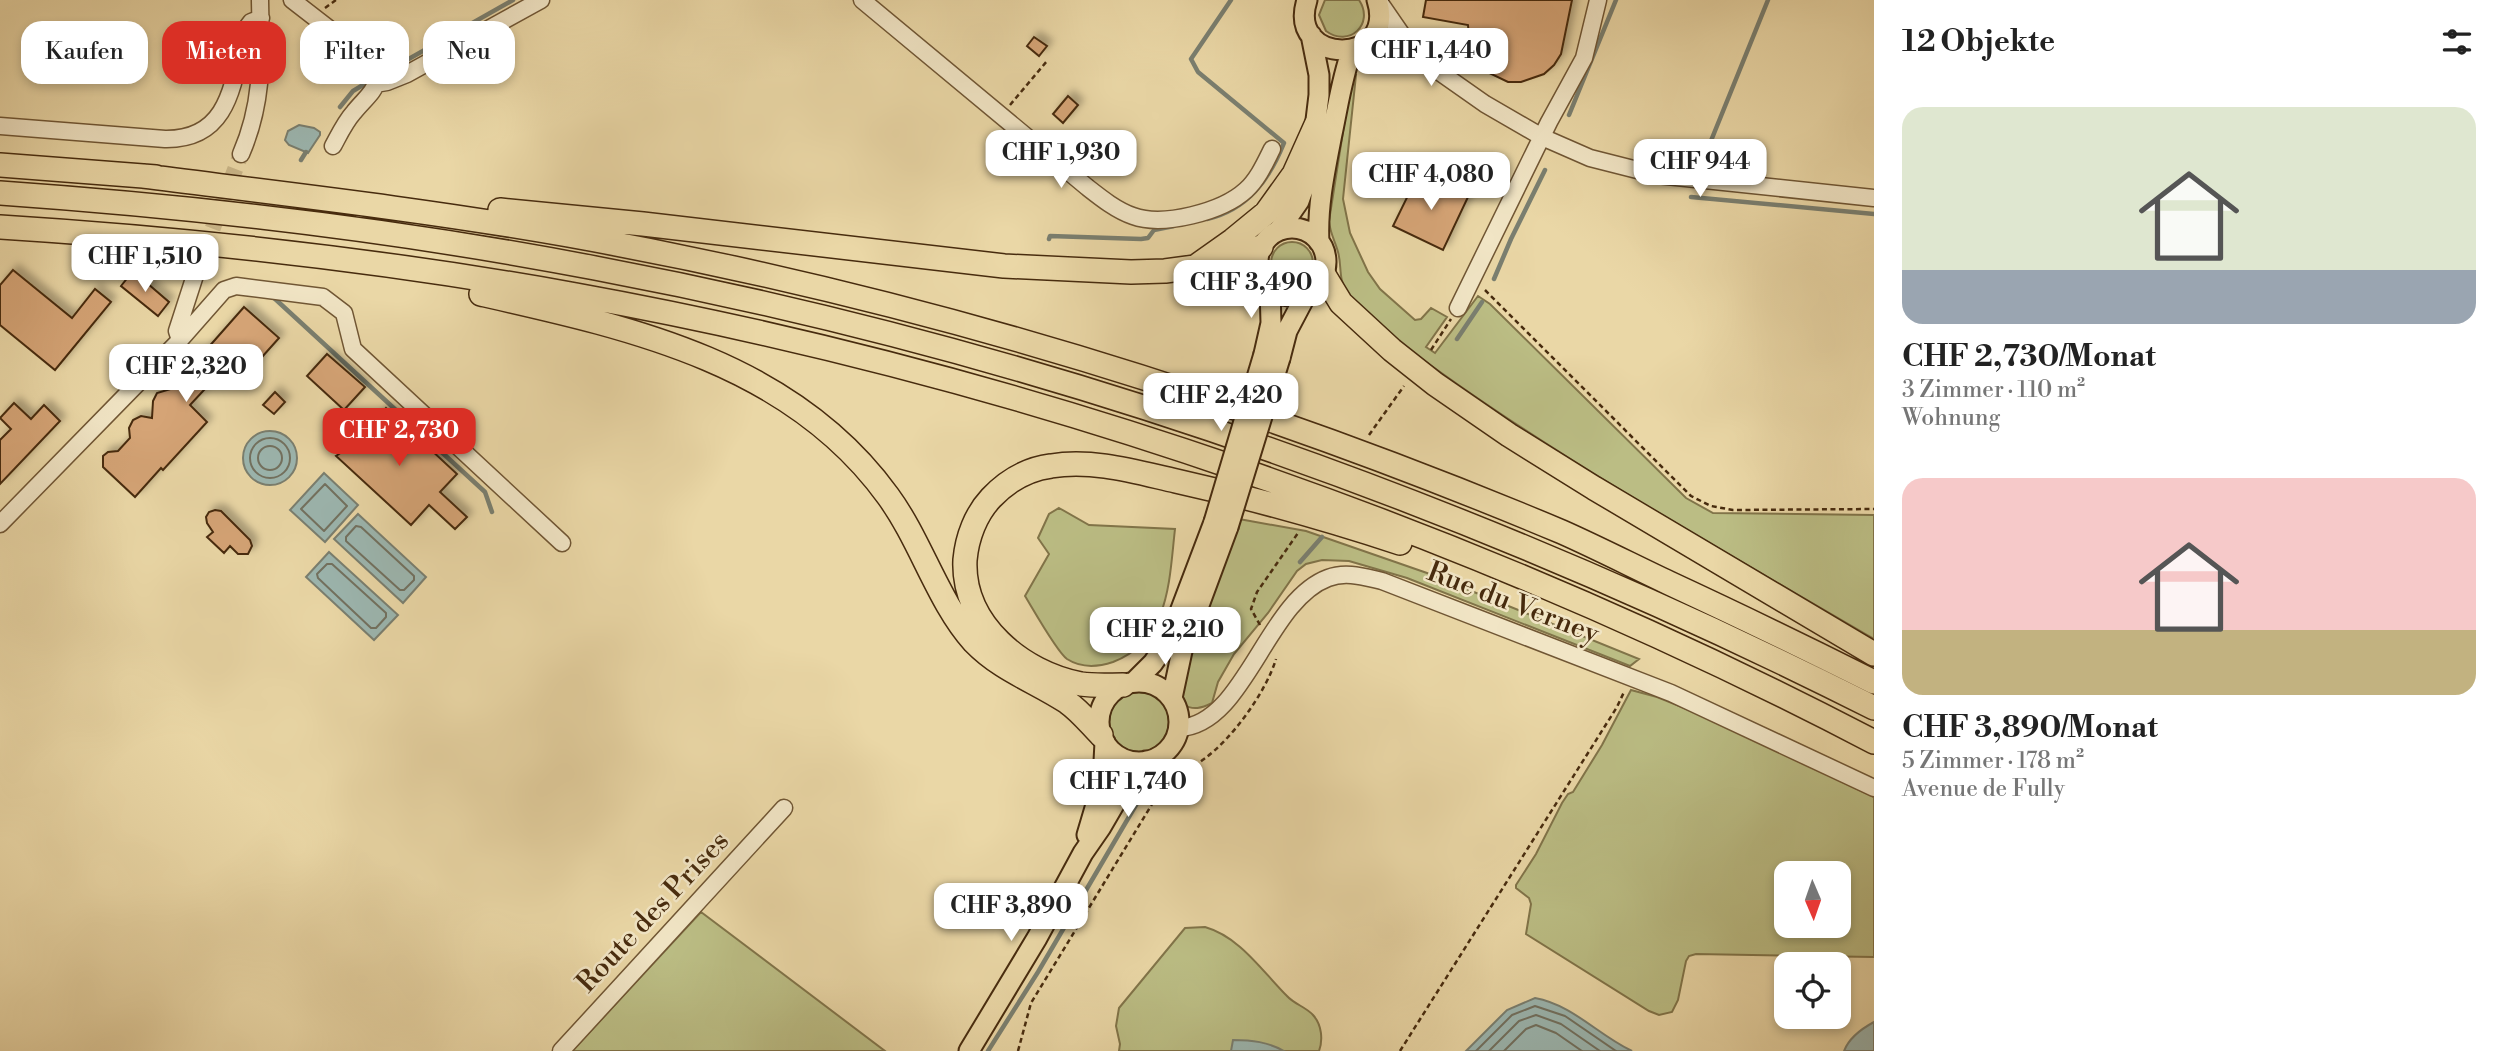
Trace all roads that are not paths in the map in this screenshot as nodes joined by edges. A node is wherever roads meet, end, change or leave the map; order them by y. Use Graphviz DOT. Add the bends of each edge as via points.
graph roads {
  1 [pos="260,0"];
  2 [pos="292,0"];
  3 [pos="541,0"];
  4 [pos="862,0"];
  5 [pos="1307,0"];
  6 [pos="1378,0"];
  7 [pos="1598,0"];
  8 [pos="261,18"];
  9 [pos="319,21"];
  10 [pos="1311,35"];
  11 [pos="1358,47"];
  12 [pos="1411,48"];
  13 [pos="409,73"];
  14 [pos="375,84"];
  15 [pos="1316,125"];
  16 [pos="0,126"];
  17 [pos="1542,137"];
  18 [pos="333,146"];
  19 [pos="1272,149"];
  20 [pos="241,154"];
  21 [pos="0,165"];
  22 [pos="143,176"];
  23 [pos="0,193"];
  24 [pos="1874,198"];
  25 [pos="0,227"];
  26 [pos="1279,230"];
  27 [pos="1320,242"];
  28 [pos="1261,247"];
  29 [pos="270,252"];
  30 [pos="199,263"];
  31 [pos="1195,267"];
  32 [pos="1324,275"];
  33 [pos="1270,289"];
  34 [pos="1307,293"];
  35 [pos="1458,308"];
  36 [pos="180,340"];
  37 [pos="1272,356"];
  38 [pos="0,524"];
  39 [pos="1221,525"];
  40 [pos="562,542"];
  41 [pos="1614,616"];
  42 [pos="1874,654"];
  43 [pos="1874,682"];
  44 [pos="1128,683"];
  45 [pos="1172,698"];
  46 [pos="1874,708"];
  47 [pos="1179,728"];
  48 [pos="1103,738"];
  49 [pos="1874,742"];
  50 [pos="1146,761"];
  51 [pos="1874,788"];
  52 [pos="784,808"];
  53 [pos="1083,853"];
  54 [pos="561,1051"];
  55 [pos="969,1051"];
  1 -- 8 [label="street"];
  2 -- 9 [label="street"];
  3 -- 13 [label="street"];
  4 -- 19 [label="street" via="1112,206 1133,216 1153,221 1199,213 1236,198 1253,183"];
  5 -- 10 [label="main road" via="1304,15"];
  6 -- 11 [label="main road" via="1379,23"];
  6 -- 12 [label="street"];
  7 -- 17 [label="street" via="1584,58"];
  8 -- 16 [label="street" via="245,30 225,105 201,133 165,139"];
  8 -- 20 [label="street" via="262,75 253,124"];
  10 -- 11 [label="main road" via="1329,49"];
  10 -- 15 [label="main road" via="1319,75"];
  11 -- 12 [label="street" via="1380,42"];
  11 -- 27 [label="main road" via="1339,97 1324,174"];
  12 -- 17 [label="street" via="1485,104"];
  14 -- 18 [label="street"];
  15 -- 26 [label="main road" via="1304,189"];
  15 -- 31 [label="highway" via="1294,174 1266,213"];
  17 -- 24 [label="street" via="1590,158 1657,175"];
  17 -- 35 [label="street"];
  21 -- 22 [label="highway"];
  22 -- 31 [label="highway" via="643,224 1023,267 1131,272"];
  22 -- 43 [label="highway" via="566,235 789,281 1040,347 1267,419 1423,476 1566,534"];
  23 -- 46 [label="highway" via="258,216 516,253 765,303 973,356 1243,439 1430,508 1696,621"];
  25 -- 29 [label="highway"];
  26 -- 27 [label="main road" via="1301,229"];
  26 -- 28 [label="main road"];
  27 -- 32 [label="main road" via="1326,260"];
  28 -- 31 [label="highway"];
  28 -- 33 [label="main road" via="1259,272"];
  29 -- 41 [label="highway" via="596,299 925,375 1285,486"];
  29 -- 48 [label="highway" via="522,303 689,351 760,382 821,425 876,480 912,533 953,612 981,648 1006,668 1066,701"];
  30 -- 36 [label="street" via="177,331"];
  32 -- 34 [label="main road"];
  32 -- 42 [label="highway" via="1341,303 1391,350 1509,435"];
  33 -- 34 [label="main road" via="1286,296"];
  33 -- 37 [label="main road"];
  34 -- 37 [label="main road"];
  36 -- 38 [label="street"];
  36 -- 40 [label="street" via="224,290 236,286 323,297 344,313 353,349"];
  37 -- 39 [label="main road, bridge"];
  39 -- 44 [label="main road" via="1170,638 1153,663"];
  39 -- 45 [label="main road"];
  41 -- 44 [label="highway" via="1357,529 1191,484 1087,465 1049,466 1022,475 986,503 970,536 966,579 976,613 995,638 1036,667 1083,684"];
  41 -- 49 [label="highway"];
  44 -- 45 [label="main road" via="1155,685"];
  44 -- 48 [label="main road" via="1109,695 1103,706"];
  45 -- 47 [label="main road" via="1179,712"];
  47 -- 50 [label="main road" via="1171,747"];
  47 -- 51 [label="street, Rue du Verney" via="1197,725 1216,711 1292,604 1329,578 1352,574 1382,581 1631,677"];
  48 -- 50 [label="main road" via="1123,758"];
  48 -- 53 [label="main road" via="1103,781"];
  50 -- 53 [label="main road" via="1126,784"];
  52 -- 54 [label="street, Route des Prises"];
  53 -- 55 [label="main road"];
}
